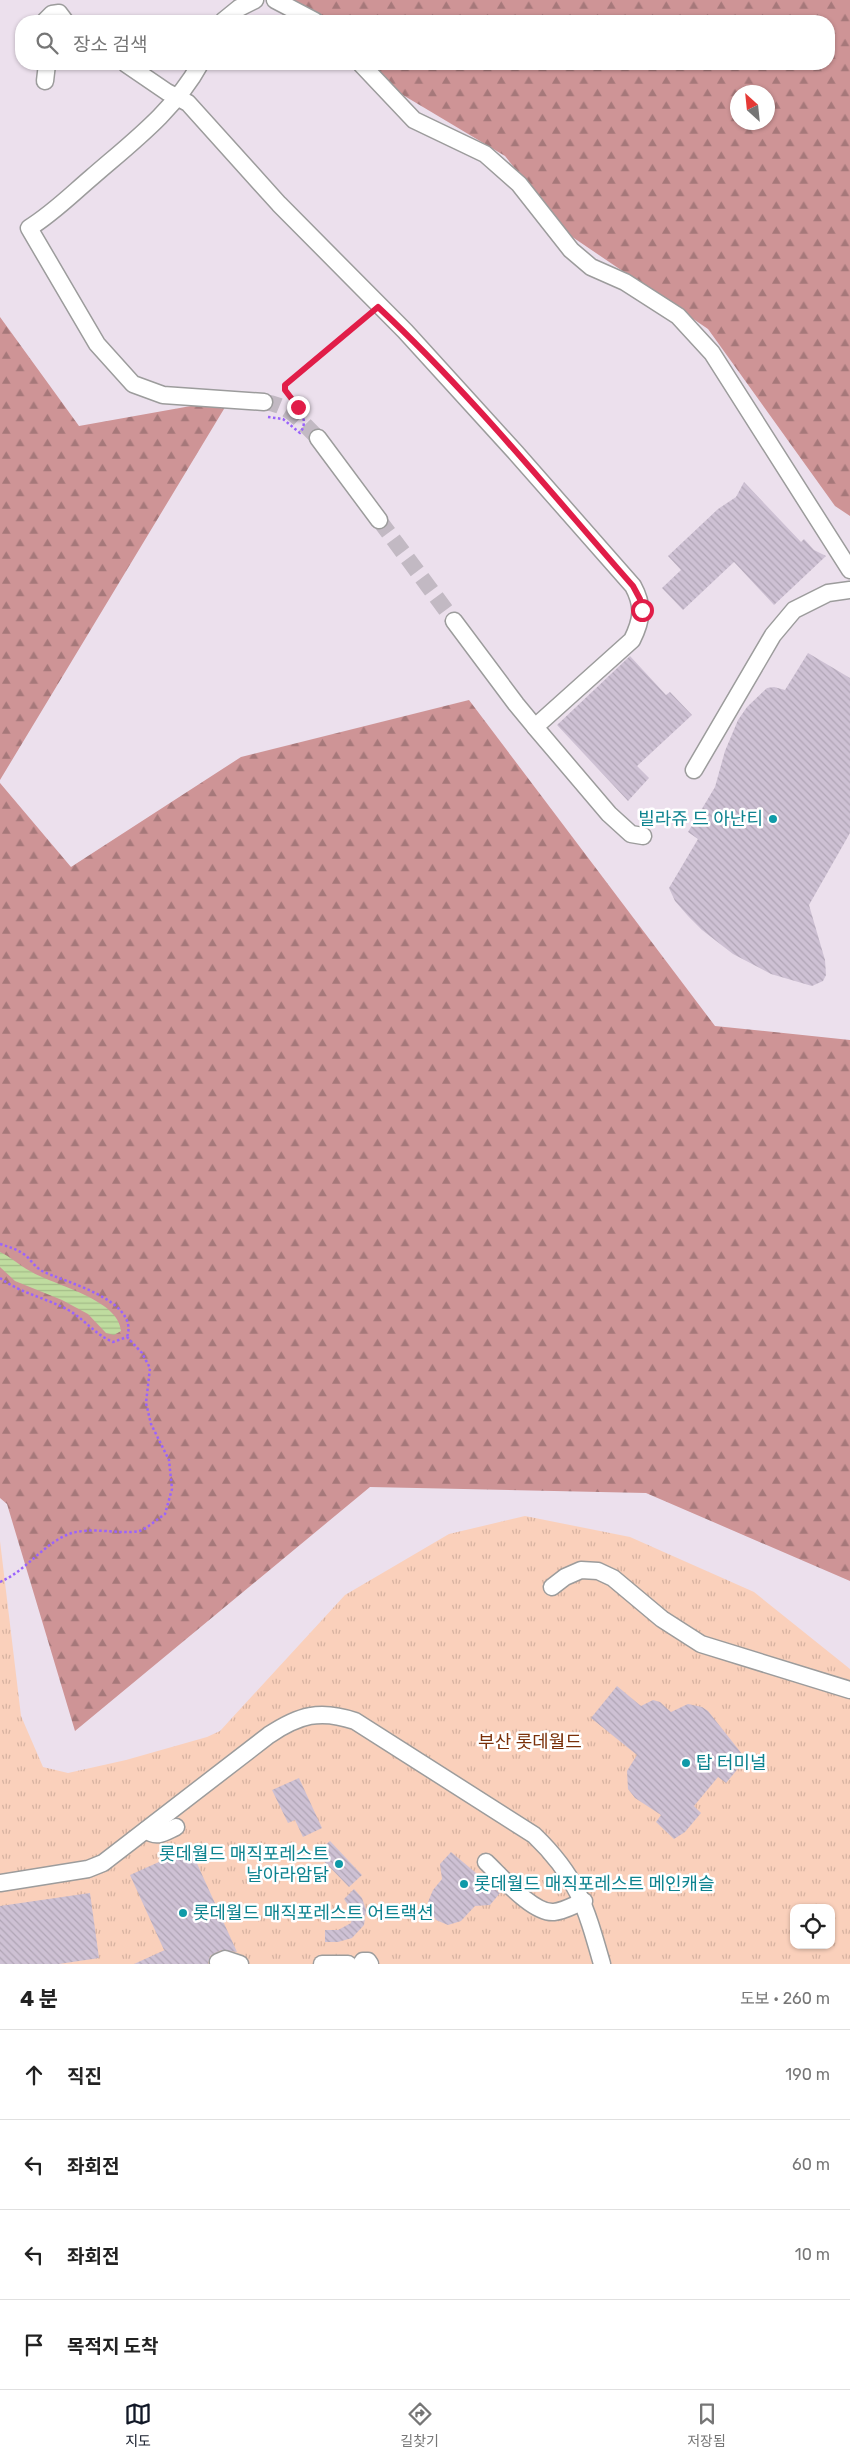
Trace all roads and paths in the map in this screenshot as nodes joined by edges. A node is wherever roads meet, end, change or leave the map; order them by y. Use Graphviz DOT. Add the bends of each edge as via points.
graph roads {
  1 [pos="255,0"];
  2 [pos="274,0"];
  3 [pos="228,15"];
  4 [pos="303,15"];
  5 [pos="46,70"];
  6 [pos="135,70"];
  7 [pos="197,70"];
  8 [pos="367,70"];
  9 [pos="45,81"];
  10 [pos="178,97"];
  11 [pos="378,307"];
  12 [pos="265,409"];
  13 [pos="318,438"];
  14 [pos="379,520"];
  15 [pos="850,570"];
  16 [pos="850,590"];
  17 [pos="454,621"];
  18 [pos="535,727"];
  19 [pos="694,770"];
  20 [pos="643,836"];
  21 [pos="0,1244"];
  22 [pos="0,1278"];
  23 [pos="127,1337"];
  24 [pos="0,1582"];
  25 [pos="552,1587"];
  26 [pos="850,1690"];
  27 [pos="176,1827"];
  28 [pos="146,1830"];
  29 [pos="486,1862"];
  30 [pos="0,1883"];
  31 [pos="584,1901"];
  32 [pos="221,1964"];
  33 [pos="240,1964"];
  34 [pos="322,1964"];
  35 [pos="348,1964"];
  36 [pos="361,1964"];
  37 [pos="370,1964"];
  38 [pos="602,1964"];
  1 -- 3 [label="street"];
  2 -- 4 [label="street"];
  5 -- 9 [label="street"];
  6 -- 10 [label="street"];
  7 -- 10 [label="street"];
  8 -- 15 [label="street" via="414,120 485,154 519,184 571,250 591,267 625,282 678,316 701,339"];
  10 -- 11 [label="street" via="188,103 278,204"];
  10 -- 12 [label="street" via="130,144 29,228 96,344 133,384 163,394"];
  11 -- 12 [label="path" via="285,385 285,390 303,415 300,433"];
  11 -- 18 [label="street" via="405,331 516,453 633,586 640,599 642,610 632,640"];
  13 -- 14 [label="street"];
  16 -- 19 [label="street" via="828,593 794,610 773,635"];
  17 -- 18 [label="street"];
  18 -- 20 [label="street" via="608,814 631,834"];
  21 -- 23 [label="path" via="25,1255 37,1268 51,1276 95,1292 112,1304 125,1318 129,1330"];
  22 -- 23 [label="path" via="13,1288 69,1311 101,1337 113,1342"];
  23 -- 24 [label="path" via="142,1353 150,1368 146,1403 150,1424 169,1460 172,1488 165,1514 139,1531 105,1529 70,1533 13,1576"];
  25 -- 26 [label="street" via="581,1570 598,1571 619,1582 662,1619 701,1644"];
  27 -- 28 [label="street" via="160,1835"];
  28 -- 30 [label="street" via="103,1863 88,1869"];
  28 -- 31 [label="street" via="289,1722 308,1716 334,1714 355,1721 534,1835 562,1864"];
  29 -- 31 [label="street" via="533,1906 544,1911 554,1912"];
  31 -- 38 [label="street"];
  32 -- 33 [label="street" via="218,1962 225,1959"];
  34 -- 35 [label="street"];
  36 -- 37 [label="street" via="364,1960"];
}
